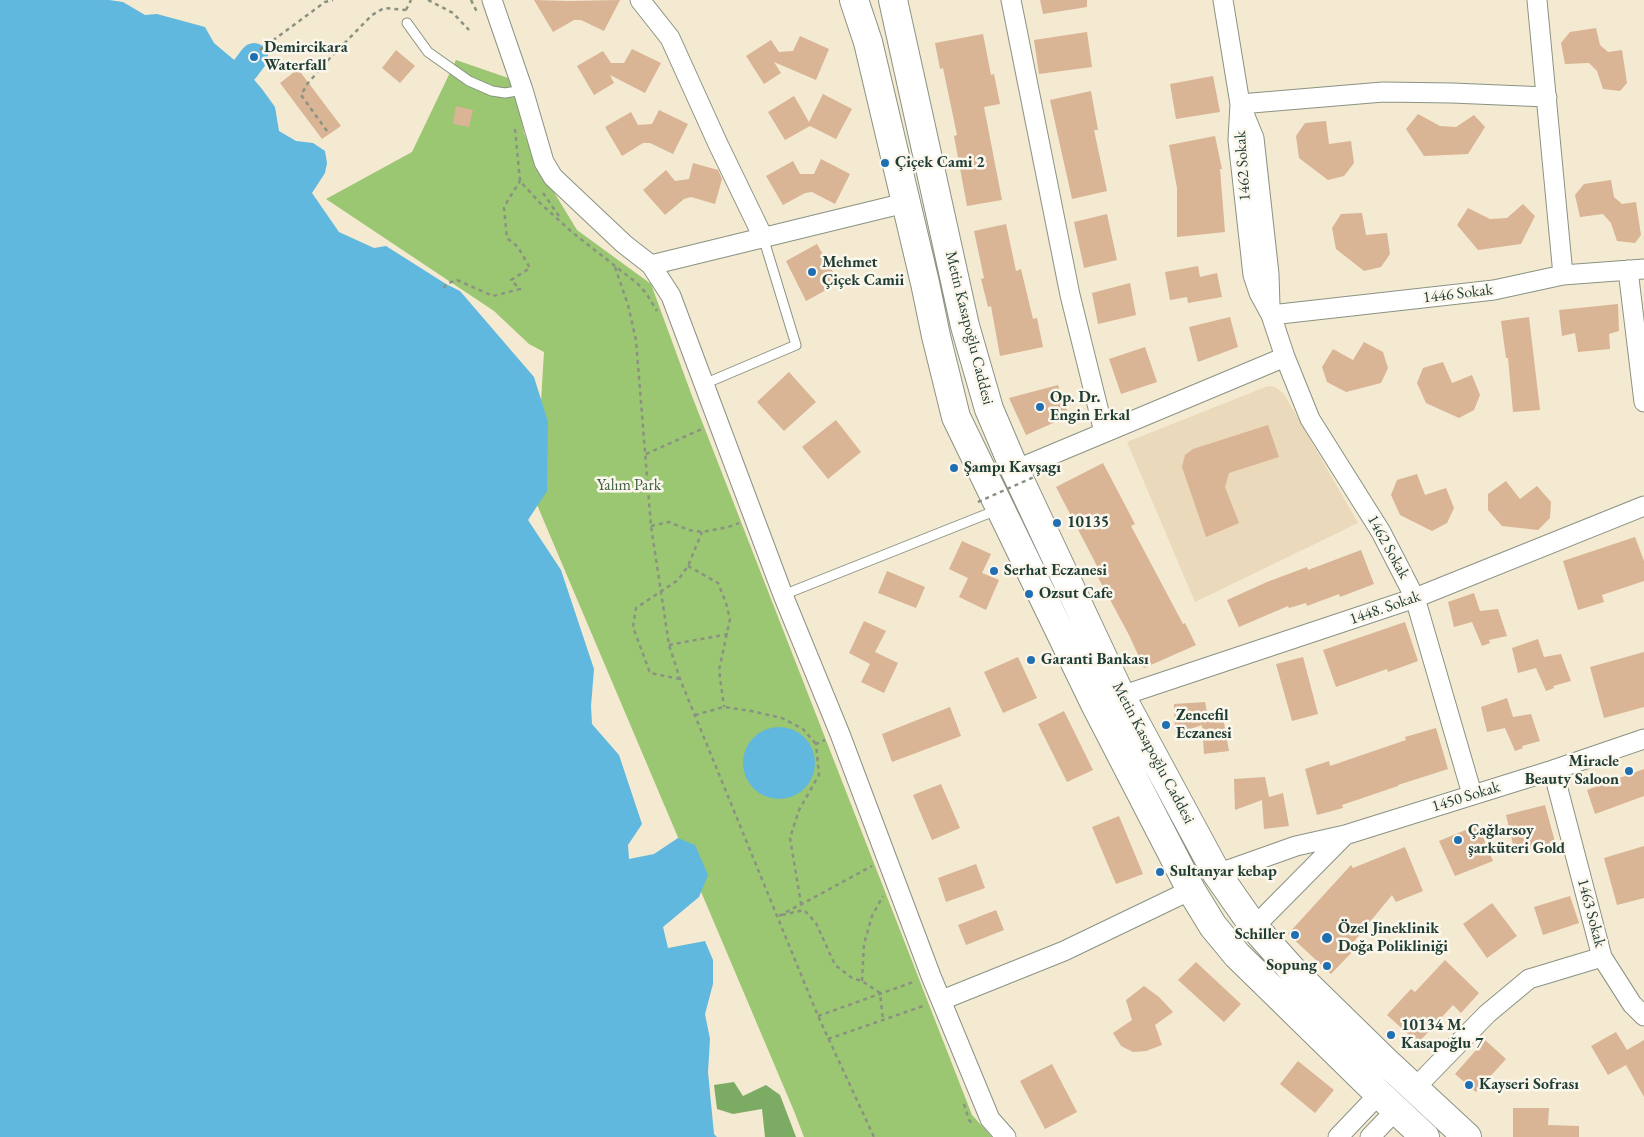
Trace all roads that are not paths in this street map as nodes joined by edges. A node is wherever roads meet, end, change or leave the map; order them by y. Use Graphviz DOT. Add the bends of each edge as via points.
graph roads {
  1 [pos="492,0"];
  2 [pos="640,0"];
  3 [pos="843,0"];
  4 [pos="854,0"];
  5 [pos="893,0"];
  6 [pos="1011,0"];
  7 [pos="1223,0"];
  8 [pos="1537,0"];
  9 [pos="407,23"];
  10 [pos="868,42"];
  11 [pos="523,90"];
  12 [pos="1547,97"];
  13 [pos="1240,104"];
  14 [pos="905,203"];
  15 [pos="763,238"];
  16 [pos="651,265"];
  17 [pos="1636,270"];
  18 [pos="1563,275"];
  19 [pos="1271,315"];
  20 [pos="1285,357"];
  21 [pos="704,384"];
  22 [pos="1644,402"];
  23 [pos="1104,432"];
  24 [pos="1015,470"];
  25 [pos="989,506"];
  26 [pos="1644,506"];
  27 [pos="784,596"];
  28 [pos="1415,598"];
  29 [pos="1121,696"];
  30 [pos="1644,739"];
  31 [pos="1553,770"];
  32 [pos="1472,794"];
  33 [pos="1345,835"];
  34 [pos="1217,874"];
  35 [pos="1191,890"];
  36 [pos="1254,927"];
  37 [pos="1602,957"];
  38 [pos="942,1000"];
  39 [pos="1644,1016"];
  40 [pos="1414,1089"];
  41 [pos="1387,1102"];
  42 [pos="1006,1137"];
  43 [pos="1338,1137"];
  44 [pos="1370,1137"];
  45 [pos="1425,1137"];
  46 [pos="1467,1137"];
  1 -- 11 [label="street"];
  2 -- 15 [label="street" via="670,38"];
  3 -- 10 [label="main road"];
  4 -- 10 [label="main road, Metin Kasapoğlu Caddesi"];
  5 -- 24 [label="main road, Metin Kasapoğlu Caddesi" via="965,326 989,409"];
  6 -- 23 [label="street" via="1070,296"];
  7 -- 13 [label="street, 1462 Sokak"];
  8 -- 12 [label="street"];
  9 -- 11 [label="lane" via="428,52 469,81 492,91"];
  10 -- 14 [label="main road, Metin Kasapoğlu Caddesi"];
  11 -- 16 [label="street" via="544,162 552,178"];
  12 -- 13 [label="street" via="1383,92"];
  12 -- 18 [label="street"];
  13 -- 19 [label="street, 1462 Sokak" via="1254,138"];
  14 -- 15 [label="street"];
  14 -- 25 [label="main road, Metin Kasapoğlu Caddesi" via="956,417"];
  15 -- 16 [label="street"];
  15 -- 21 [label="lane" via="796,345"];
  16 -- 21 [label="street" via="671,296"];
  17 -- 18 [label="street, 1446 Sokak"];
  17 -- 22 [label="street"];
  18 -- 19 [label="street, 1446 Sokak" via="1494,290"];
  19 -- 20 [label="street, 1462 Sokak"];
  20 -- 23 [label="street"];
  20 -- 28 [label="street, 1462 Sokak" via="1310,419 1381,532"];
  21 -- 27 [label="street"];
  23 -- 24 [label="street"];
  24 -- 29 [label="main road, Metin Kasapoğlu Caddesi"];
  25 -- 27 [label="lane"];
  25 -- 35 [label="main road, Metin Kasapoğlu Caddesi"];
  26 -- 28 [label="street, 1448. Sokak"];
  27 -- 38 [label="street"];
  28 -- 29 [label="street, 1448. Sokak"];
  28 -- 32 [label="street, 1462 Sokak"];
  29 -- 34 [label="main road, Metin Kasapoğlu Caddesi"];
  30 -- 31 [label="street, 1450 Sokak"];
  31 -- 32 [label="street, 1450 Sokak"];
  31 -- 37 [label="street, 1463 Sokak"];
  32 -- 33 [label="street, 1450 Sokak"];
  33 -- 34 [label="street, 1450 Sokak" via="1296,846"];
  33 -- 36 [label="street, 1450 Sokak"];
  34 -- 36 [label="main road, Metin Kasapoğlu Caddesi"];
  35 -- 38 [label="street" via="1064,951"];
  35 -- 41 [label="main road, Metin Kasapoğlu Caddesi" via="1213,926 1237,955"];
  36 -- 40 [label="main road, Metin Kasapoğlu Caddesi" via="1295,973"];
  37 -- 39 [label="street, 1463 Sokak" via="1632,1004"];
  37 -- 40 [label="street" via="1529,979 1487,1014"];
  38 -- 42 [label="street" via="990,1119"];
  40 -- 46 [label="main road, Metin Kasapoğlu Caddesi"];
  41 -- 43 [label="street"];
  41 -- 44 [label="street"];
  41 -- 45 [label="main road, Metin Kasapoğlu Caddesi"];
}
